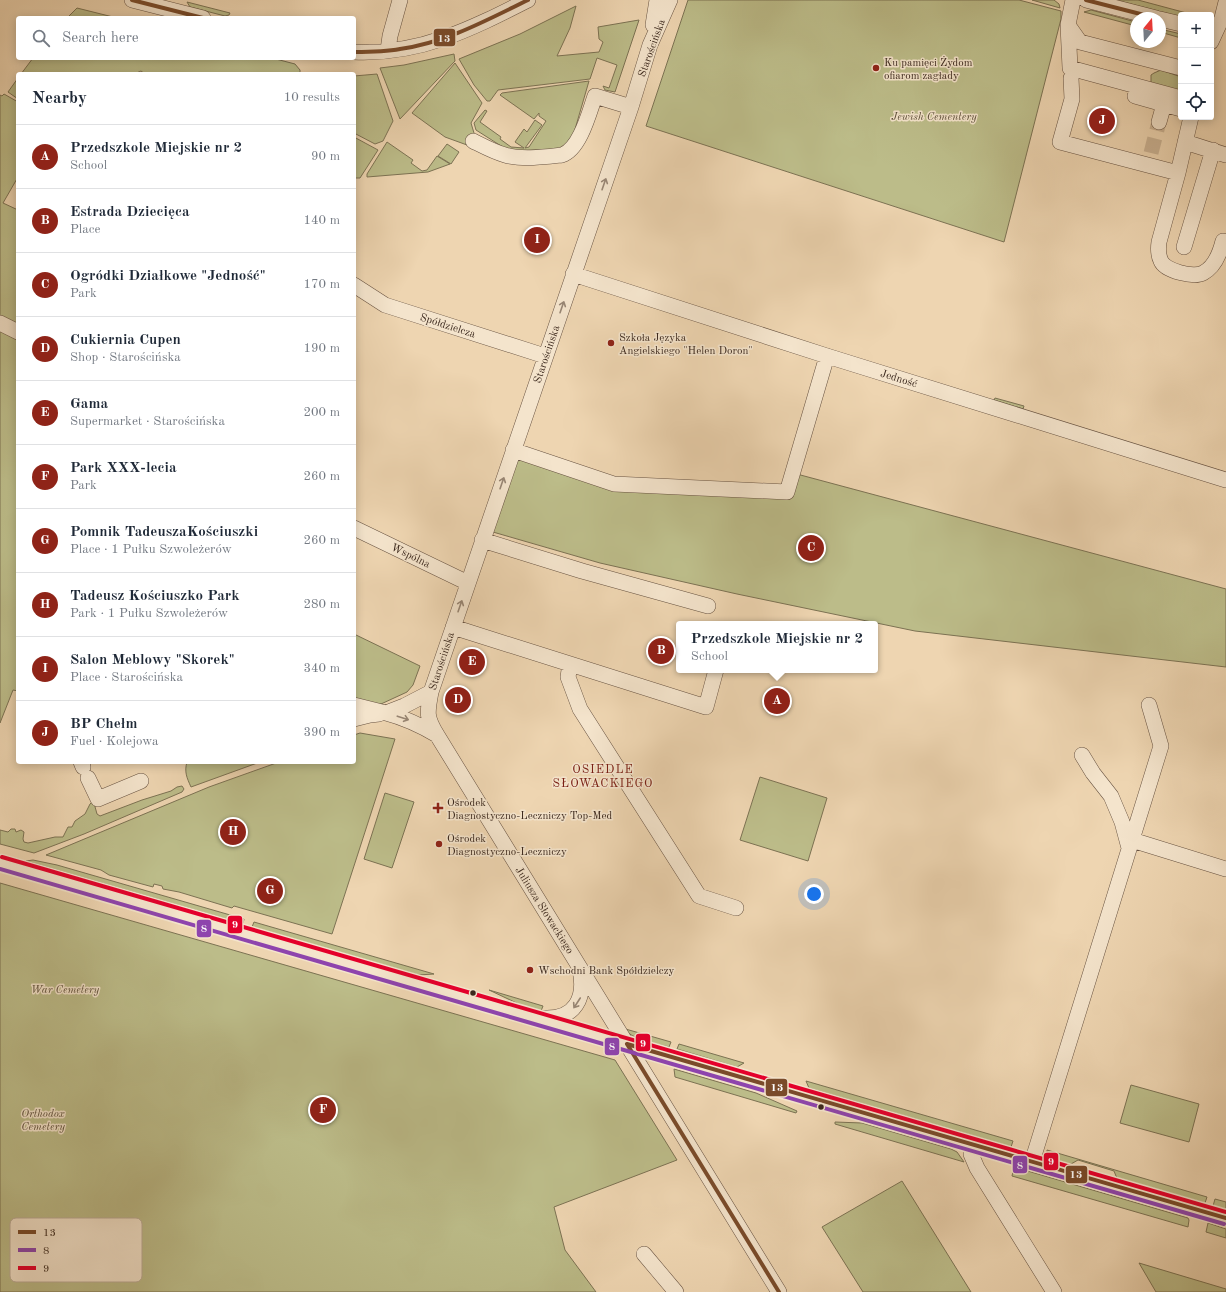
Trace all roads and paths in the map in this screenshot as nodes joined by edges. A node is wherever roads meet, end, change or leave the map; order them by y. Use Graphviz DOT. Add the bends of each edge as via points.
graph roads {
  1 [pos="132,0"];
  2 [pos="400,0"];
  3 [pos="528,0"];
  4 [pos="657,0"];
  5 [pos="670,0"];
  6 [pos="1074,0"];
  7 [pos="1086,0"];
  8 [pos="1226,2"];
  9 [pos="1133,12"];
  10 [pos="195,16"];
  11 [pos="1166,20"];
  12 [pos="1178,23"];
  13 [pos="1068,25"];
  14 [pos="1216,36"];
  15 [pos="650,45"];
  16 [pos="388,50"];
  17 [pos="356,52"];
  18 [pos="1178,67"];
  19 [pos="1071,73"];
  20 [pos="1178,97"];
  21 [pos="1164,104"];
  22 [pos="631,106"];
  23 [pos="1178,108"];
  24 [pos="1190,120"];
  25 [pos="1159,122"];
  26 [pos="473,141"];
  27 [pos="1185,142"];
  28 [pos="1219,153"];
  29 [pos="1178,173"];
  30 [pos="1223,242"];
  31 [pos="1184,247"];
  32 [pos="573,274"];
  33 [pos="356,286"];
  34 [pos="0,323"];
  35 [pos="16,331"];
  36 [pos="545,356"];
  37 [pos="827,356"];
  38 [pos="513,450"];
  39 [pos="1226,480"];
  40 [pos="356,529"];
  41 [pos="482,540"];
  42 [pos="468,583"];
  43 [pos="708,606"];
  44 [pos="453,627"];
  45 [pos="570,664"];
  46 [pos="715,673"];
  47 [pos="430,692"];
  48 [pos="1149,705"];
  49 [pos="356,706"];
  50 [pos="427,710"];
  51 [pos="386,713"];
  52 [pos="356,718"];
  53 [pos="437,735"];
  54 [pos="1082,755"];
  55 [pos="84,769"];
  56 [pos="141,781"];
  57 [pos="1131,844"];
  58 [pos="0,863"];
  59 [pos="1226,869"];
  60 [pos="736,908"];
  61 [pos="579,965"];
  62 [pos="535,1017"];
  63 [pos="627,1044"];
  64 [pos="972,1144"];
  65 [pos="1032,1162"];
  66 [pos="1226,1218"];
  67 [pos="644,1254"];
  68 [pos="676,1292"];
  69 [pos="779,1292"];
  70 [pos="1054,1292"];
  1 -- 10 [label="street"];
  2 -- 16 [label="street"];
  3 -- 16 [label="street" via="454,35 420,46"];
  4 -- 15 [label="street"];
  5 -- 15 [label="street, Starościńska"];
  6 -- 13 [label="street"];
  7 -- 9 [label="street"];
  8 -- 14 [label="street"];
  11 -- 12 [label="street"];
  13 -- 18 [label="street" via="1080,42"];
  13 -- 19 [label="street"];
  15 -- 22 [label="street, Starościńska"];
  16 -- 17 [label="street"];
  19 -- 20 [label="street"];
  19 -- 21 [label="street"];
  19 -- 29 [label="street" via="1072,98 1060,142 1149,159"];
  21 -- 23 [label="street"];
  21 -- 25 [label="street"];
  22 -- 26 [label="street" via="597,90 578,139 566,153 547,156 507,156"];
  32 -- 22 [label="street, Starościńska, one-way"];
  24 -- 27 [label="street"];
  27 -- 28 [label="street"];
  27 -- 29 [label="street"];
  28 -- 31 [label="street"];
  29 -- 30 [label="street" via="1159,242 1158,254 1161,263 1169,269 1195,276 1204,273 1220,254"];
  36 -- 32 [label="street, Starościńska, one-way"];
  32 -- 37 [label="street, Jedność"];
  33 -- 36 [label="street, Spółdzielcza" via="386,305"];
  34 -- 35 [label="street"];
  36 -- 38 [label="street, Starościńska"];
  37 -- 38 [label="street" via="787,492 614,484"];
  37 -- 39 [label="street, Jedność"];
  41 -- 38 [label="street, Starościńska, one-way"];
  40 -- 42 [label="street, Wspólna"];
  41 -- 42 [label="street, Starościńska"];
  41 -- 43 [label="street"];
  44 -- 42 [label="street, Starościńska, one-way"];
  44 -- 45 [label="street"];
  44 -- 47 [label="street, Starościńska"];
  45 -- 46 [label="street" via="706,707"];
  45 -- 60 [label="street" via="568,677 580,709 700,896"];
  47 -- 50 [label="street, Starościńska"];
  47 -- 51 [label="street"];
  48 -- 57 [label="street" via="1161,746"];
  49 -- 51 [label="street"];
  50 -- 53 [label="street, Juliusza Słowackiego" via="429,722"];
  51 -- 52 [label="street"];
  51 -- 53 [label="street, one-way" via="406,719"];
  53 -- 61 [label="street, Juliusza Słowackiego"];
  54 -- 57 [label="street" via="1111,796"];
  55 -- 56 [label="street" via="98,799"];
  57 -- 59 [label="street"];
  57 -- 65 [label="street"];
  58 -- 62 [label="street"];
  61 -- 62 [label="street, Juliusza Słowackiego, one-way" via="581,992 574,1007 560,1017"];
  61 -- 63 [label="street, Juliusza Słowackiego"];
  62 -- 63 [label="street"];
  63 -- 64 [label="street"];
  63 -- 69 [label="street, Juliusza Słowackiego"];
  64 -- 65 [label="street"];
  64 -- 70 [label="street" via="971,1154 977,1168"];
  65 -- 66 [label="street"];
  67 -- 68 [label="street"];
}
